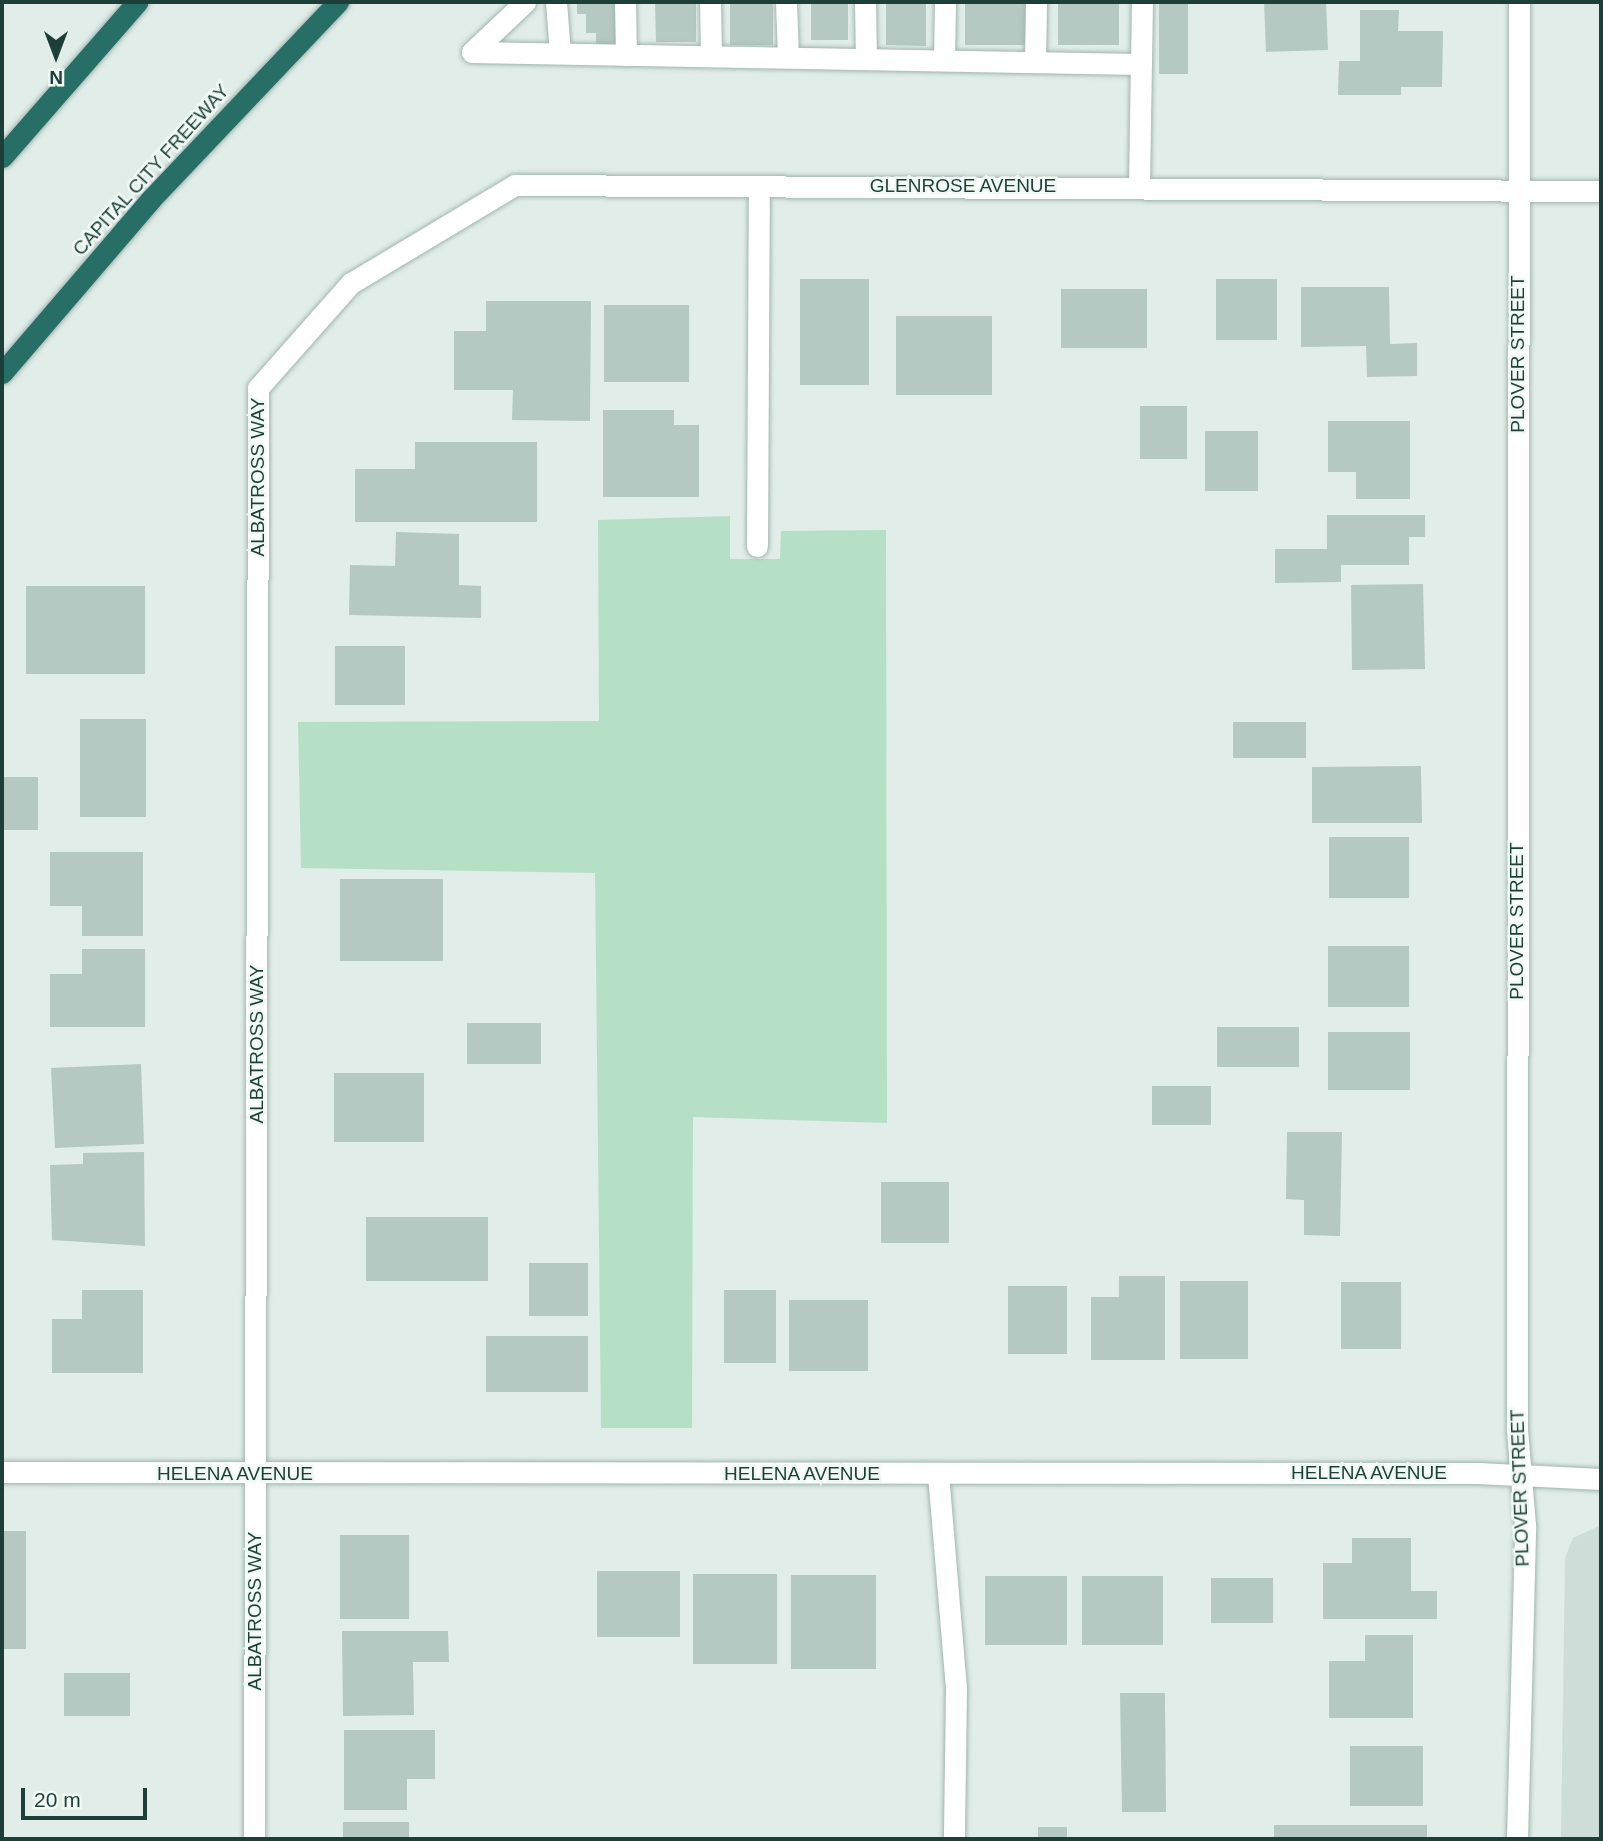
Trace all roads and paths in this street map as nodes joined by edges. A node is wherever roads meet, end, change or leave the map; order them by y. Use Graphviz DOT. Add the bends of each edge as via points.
graph roads {
  1 [pos="137,2"];
  2 [pos="338,2"];
  3 [pos="525,2"];
  4 [pos="555,2"];
  5 [pos="625,2"];
  6 [pos="710,2"];
  7 [pos="786,2"];
  8 [pos="865,2"];
  9 [pos="945,2"];
  10 [pos="1036,2"];
  11 [pos="1142,2"];
  12 [pos="1518,2"];
  13 [pos="560,53"];
  14 [pos="626,55"];
  15 [pos="711,56"];
  16 [pos="789,57"];
  17 [pos="866,59"];
  18 [pos="944,60"];
  19 [pos="1035,62"];
  20 [pos="1141,64"];
  21 [pos="2,157"];
  22 [pos="759,186"];
  23 [pos="1139,187"];
  24 [pos="1518,190"];
  25 [pos="1601,191"];
  26 [pos="351,283"];
  27 [pos="2,373"];
  28 [pos="757,546"];
  29 [pos="2,1472"];
  30 [pos="938,1474"];
  31 [pos="256,1475"];
  32 [pos="1521,1477"];
  33 [pos="1601,1479"];
  34 [pos="254,1839"];
  35 [pos="954,1839"];
  36 [pos="1517,1839"];
  1 -- 21 [label="highway"];
  2 -- 27 [label="highway, CAPITAL CITY FREEWAY" via="151,199"];
  3 -- 13 [label="street" via="472,52"];
  4 -- 13 [label="street"];
  5 -- 14 [label="street"];
  6 -- 15 [label="street"];
  7 -- 16 [label="street"];
  8 -- 17 [label="street"];
  9 -- 18 [label="street"];
  10 -- 19 [label="street"];
  11 -- 20 [label="street"];
  12 -- 24 [label="street, PLOVER STREET"];
  13 -- 14 [label="street"];
  14 -- 15 [label="street"];
  15 -- 16 [label="street"];
  16 -- 17 [label="street"];
  17 -- 18 [label="street"];
  18 -- 19 [label="street"];
  19 -- 20 [label="street"];
  20 -- 23 [label="street"];
  22 -- 23 [label="street, GLENROSE AVENUE"];
  22 -- 26 [label="street, GLENROSE AVENUE" via="514,185"];
  22 -- 28 [label="street"];
  23 -- 24 [label="street, GLENROSE AVENUE"];
  24 -- 25 [label="street, GLENROSE AVENUE"];
  24 -- 32 [label="street, PLOVER STREET"];
  26 -- 31 [label="street, ALBATROSS WAY" via="258,388"];
  29 -- 31 [label="street, HELENA AVENUE"];
  30 -- 31 [label="street, HELENA AVENUE"];
  30 -- 32 [label="street, HELENA AVENUE"];
  30 -- 35 [label="street" via="956,1689"];
  31 -- 34 [label="street, ALBATROSS WAY"];
  32 -- 33 [label="street, HELENA AVENUE"];
  32 -- 36 [label="street, PLOVER STREET" via="1525,1525"];
}
